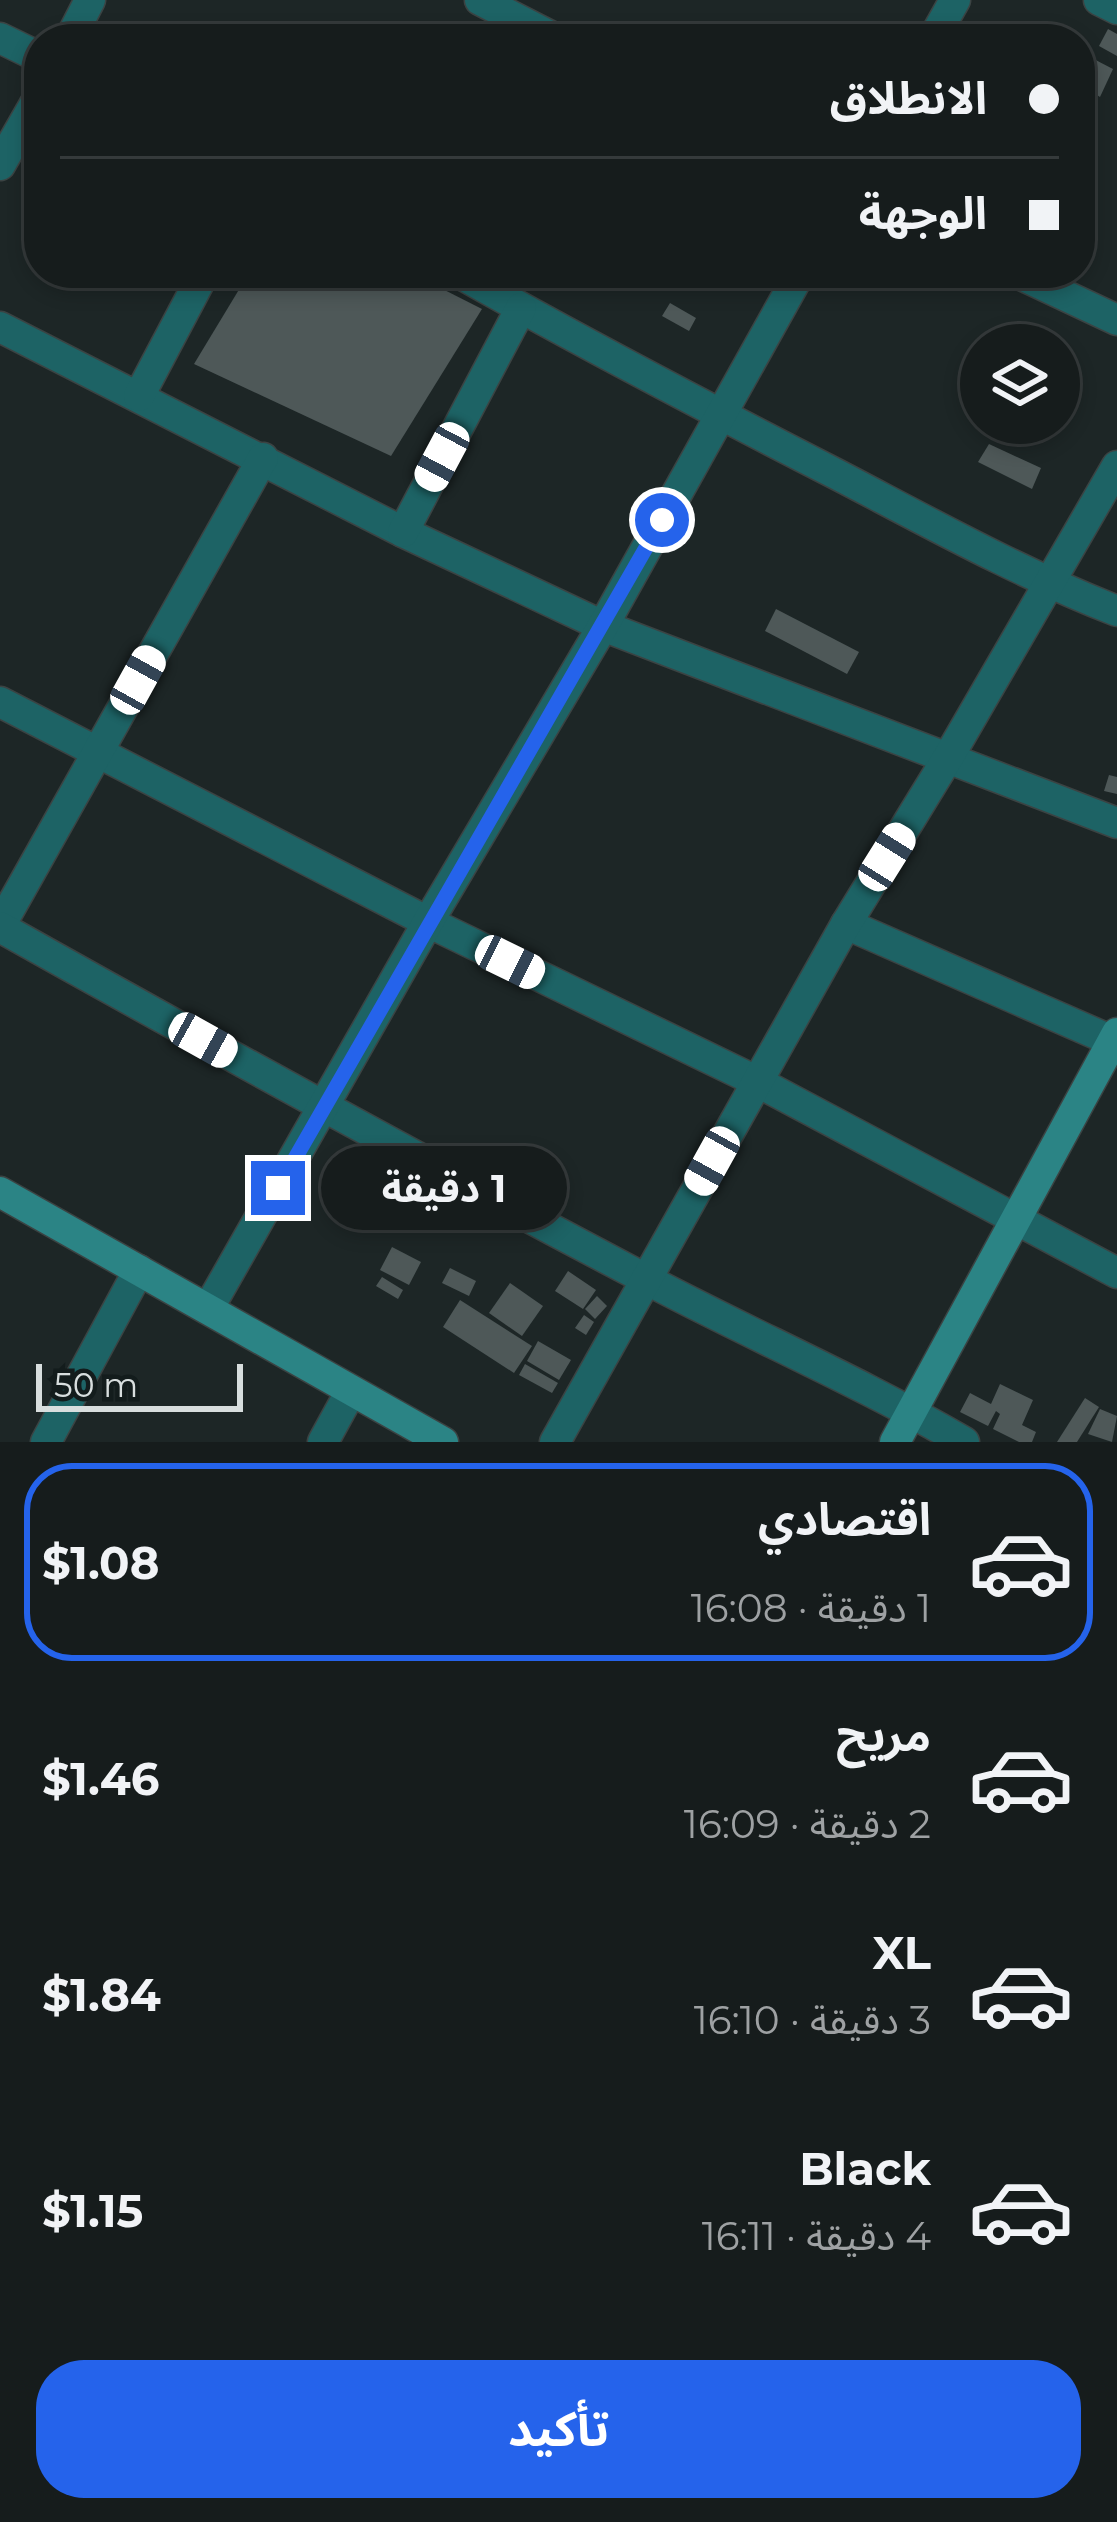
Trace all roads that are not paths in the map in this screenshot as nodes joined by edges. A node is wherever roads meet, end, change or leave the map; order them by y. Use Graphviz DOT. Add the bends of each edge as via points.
graph roads {
  1 [pos="480,0"];
  2 [pos="1099,0"];
  3 [pos="1117,9"];
  4 [pos="512,18"];
  5 [pos="24,123"];
  6 [pos="0,165"];
  7 [pos="195,288"];
  8 [pos="485,288"];
  9 [pos="791,288"];
  10 [pos="1049,288"];
  11 [pos="520,308"];
  12 [pos="1117,320"];
  13 [pos="0,327"];
  14 [pos="139,396"];
  15 [pos="719,415"];
  16 [pos="262,458"];
  17 [pos="1117,466"];
  18 [pos="403,532"];
  19 [pos="1050,584"];
  20 [pos="1117,610"];
  21 [pos="604,626"];
  22 [pos="0,702"];
  23 [pos="97,753"];
  24 [pos="949,756"];
  25 [pos="1117,823"];
  26 [pos="428,922"];
  27 [pos="845,924"];
  28 [pos="0,927"];
  29 [pos="1115,1039"];
  30 [pos="756,1081"];
  31 [pos="324,1108"];
  32 [pos="0,1192"];
  33 [pos="1016,1221"];
  34 [pos="139,1270"];
  35 [pos="1117,1273"];
  36 [pos="645,1280"];
  37 [pos="208,1309"];
  38 [pos="351,1391"];
  39 [pos="911,1412"];
  40 [pos="46,1442"];
  41 [pos="322,1442"];
  42 [pos="443,1442"];
  43 [pos="555,1442"];
  44 [pos="895,1442"];
  45 [pos="964,1442"];
  1 -- 4 [label="street"];
  2 -- 3 [label="street"];
  5 -- 6 [label="street"];
  7 -- 14 [label="street"];
  8 -- 11 [label="street"];
  9 -- 15 [label="street"];
  10 -- 12 [label="street"];
  11 -- 15 [label="street"];
  11 -- 18 [label="street"];
  13 -- 14 [label="street"];
  14 -- 16 [label="street"];
  15 -- 19 [label="street"];
  15 -- 21 [label="street"];
  16 -- 18 [label="street"];
  16 -- 23 [label="street"];
  17 -- 19 [label="street"];
  18 -- 21 [label="street"];
  19 -- 20 [label="street"];
  19 -- 24 [label="street"];
  21 -- 24 [label="street"];
  21 -- 26 [label="street"];
  22 -- 23 [label="street"];
  23 -- 26 [label="street"];
  23 -- 28 [label="street"];
  24 -- 25 [label="street"];
  24 -- 27 [label="street"];
  26 -- 30 [label="street"];
  26 -- 31 [label="street"];
  27 -- 29 [label="street"];
  27 -- 30 [label="street"];
  28 -- 31 [label="street"];
  29 -- 33 [label="street"];
  30 -- 33 [label="street"];
  30 -- 36 [label="street"];
  31 -- 36 [label="street"];
  31 -- 37 [label="street"];
  32 -- 34 [label="street"];
  33 -- 35 [label="street"];
  33 -- 39 [label="street"];
  34 -- 37 [label="street"];
  34 -- 40 [label="street"];
  36 -- 39 [label="street"];
  36 -- 43 [label="street"];
  37 -- 38 [label="street"];
  38 -- 41 [label="street"];
  38 -- 42 [label="street"];
  39 -- 44 [label="street"];
  39 -- 45 [label="street"];
}
